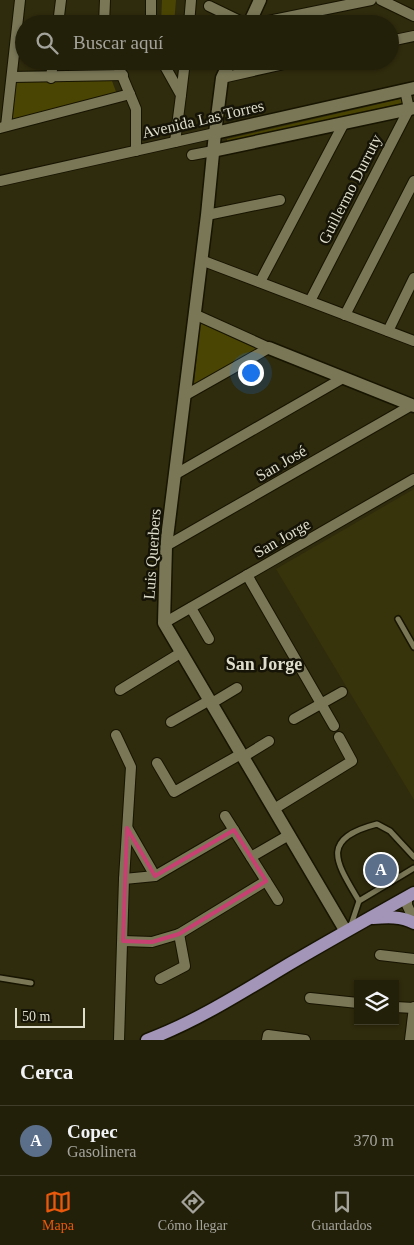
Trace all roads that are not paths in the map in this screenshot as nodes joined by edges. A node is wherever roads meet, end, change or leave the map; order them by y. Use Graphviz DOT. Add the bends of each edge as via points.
graph roads {
  1 [pos="20,0"];
  2 [pos="60,0"];
  3 [pos="105,0"];
  4 [pos="151,0"];
  5 [pos="192,0"];
  6 [pos="260,0"];
  7 [pos="371,0"];
  8 [pos="381,0"];
  9 [pos="209,6"];
  10 [pos="18,15"];
  11 [pos="59,15"];
  12 [pos="104,15"];
  13 [pos="151,15"];
  14 [pos="190,15"];
  15 [pos="228,15"];
  16 [pos="252,15"];
  17 [pos="297,15"];
  18 [pos="414,16"];
  19 [pos="414,36"];
  20 [pos="399,39"];
  21 [pos="15,48"];
  22 [pos="52,70"];
  23 [pos="120,70"];
  24 [pos="167,70"];
  25 [pos="183,70"];
  26 [pos="226,70"];
  27 [pos="257,70"];
  28 [pos="123,76"];
  29 [pos="12,77"];
  30 [pos="51,78"];
  31 [pos="222,78"];
  32 [pos="409,89"];
  33 [pos="130,94"];
  34 [pos="181,95"];
  35 [pos="411,108"];
  36 [pos="344,123"];
  37 [pos="3,127"];
  38 [pos="215,133"];
  39 [pos="175,142"];
  40 [pos="136,151"];
  41 [pos="213,151"];
  42 [pos="192,155"];
  43 [pos="0,181"];
  44 [pos="414,181"];
  45 [pos="280,200"];
  46 [pos="207,215"];
  47 [pos="201,260"];
  48 [pos="414,278"];
  49 [pos="260,282"];
  50 [pos="310,301"];
  51 [pos="194,314"];
  52 [pos="344,315"];
  53 [pos="388,331"];
  54 [pos="414,341"];
  55 [pos="269,348"];
  56 [pos="342,378"];
  57 [pos="184,396"];
  58 [pos="413,406"];
  59 [pos="176,474"];
  60 [pos="414,479"];
  61 [pos="166,546"];
  62 [pos="247,575"];
  63 [pos="191,608"];
  64 [pos="398,619"];
  65 [pos="164,623"];
  66 [pos="209,639"];
  67 [pos="414,647"];
  68 [pos="182,652"];
  69 [pos="237,688"];
  70 [pos="120,690"];
  71 [pos="342,692"];
  72 [pos="210,701"];
  73 [pos="321,703"];
  74 [pos="294,719"];
  75 [pos="171,722"];
  76 [pos="334,726"];
  77 [pos="116,735"];
  78 [pos="339,738"];
  79 [pos="269,742"];
  80 [pos="242,755"];
  81 [pos="157,763"];
  82 [pos="274,809"];
  83 [pos="225,816"];
  84 [pos="127,828"];
  85 [pos="234,830"];
  86 [pos="289,835"];
  87 [pos="414,857"];
  88 [pos="251,858"];
  89 [pos="414,868"];
  90 [pos="155,876"];
  91 [pos="124,879"];
  92 [pos="266,881"];
  93 [pos="411,896"];
  94 [pos="278,900"];
  95 [pos="359,901"];
  96 [pos="365,919"];
  97 [pos="414,921"];
  98 [pos="348,929"];
  99 [pos="179,934"];
  100 [pos="123,940"];
  101 [pos="380,955"];
  102 [pos="414,959"];
  103 [pos="0,978"];
  104 [pos="160,979"];
  105 [pos="31,982"];
  106 [pos="310,998"];
  107 [pos="354,1003"];
  108 [pos="399,1007"];
  109 [pos="414,1008"];
  110 [pos="186,1024"];
  111 [pos="268,1037"];
  112 [pos="119,1040"];
  113 [pos="146,1040"];
  114 [pos="161,1040"];
  115 [pos="305,1040"];
  116 [pos="410,1040"];
  1 -- 10 [label="street"];
  2 -- 11 [label="street"];
  3 -- 12 [label="street"];
  4 -- 13 [label="street"];
  5 -- 14 [label="street"];
  6 -- 16 [label="street"];
  7 -- 17 [label="street"];
  8 -- 18 [label="street"];
  9 -- 15 [label="street"];
  19 -- 20 [label="street"];
  21 -- 29 [label="street"];
  22 -- 30 [label="street"];
  23 -- 28 [label="street"];
  24 -- 34 [label="street"];
  25 -- 34 [label="street"];
  26 -- 31 [label="street, Luis Querbers"];
  27 -- 31 [label="street"];
  28 -- 30 [label="street"];
  28 -- 33 [label="street"];
  29 -- 30 [label="street"];
  29 -- 37 [label="street"];
  31 -- 38 [label="street, Luis Querbers"];
  32 -- 35 [label="street"];
  32 -- 38 [label="street, Avenida Las Torres"];
  33 -- 37 [label="street"];
  33 -- 40 [label="street" via="136,109"];
  34 -- 39 [label="street"];
  35 -- 36 [label="street, Avenida Las Torres"];
  35 -- 50 [label="street, Guillermo Durruty"];
  36 -- 41 [label="street, Avenida Las Torres"];
  36 -- 49 [label="street"];
  38 -- 39 [label="street, Avenida Las Torres"];
  38 -- 41 [label="street, Luis Querbers"];
  39 -- 40 [label="street, Avenida Las Torres"];
  40 -- 43 [label="street, Avenida Las Torres"];
  41 -- 42 [label="street, Avenida Las Torres"];
  41 -- 46 [label="street, Luis Querbers"];
  44 -- 52 [label="street"];
  45 -- 46 [label="street"];
  46 -- 47 [label="street, Luis Querbers"];
  47 -- 49 [label="street"];
  47 -- 51 [label="street, Luis Querbers"];
  48 -- 53 [label="street"];
  49 -- 50 [label="street"];
  50 -- 52 [label="street"];
  51 -- 55 [label="street"];
  51 -- 57 [label="street, Luis Querbers"];
  52 -- 53 [label="street"];
  53 -- 54 [label="street"];
  55 -- 56 [label="street"];
  55 -- 57 [label="street"];
  56 -- 58 [label="street"];
  56 -- 59 [label="street"];
  57 -- 59 [label="street, Luis Querbers"];
  58 -- 61 [label="street, San José"];
  59 -- 61 [label="street, Luis Querbers"];
  60 -- 62 [label="street, San Jorge"];
  61 -- 65 [label="street, Luis Querbers"];
  62 -- 63 [label="street, San Jorge"];
  62 -- 73 [label="street"];
  63 -- 65 [label="street, San Jorge"];
  63 -- 66 [label="street"];
  64 -- 67 [label="lane"];
  65 -- 68 [label="street, Luis Querbers"];
  68 -- 70 [label="street"];
  68 -- 72 [label="street, Luis Querbers"];
  69 -- 72 [label="street"];
  71 -- 73 [label="street"];
  72 -- 75 [label="street"];
  72 -- 80 [label="street, Luis Querbers"];
  73 -- 74 [label="street"];
  73 -- 76 [label="street"];
  77 -- 84 [label="street" via="132,767"];
  78 -- 82 [label="street" via="352,761"];
  79 -- 80 [label="street"];
  80 -- 81 [label="street" via="174,792"];
  80 -- 82 [label="street, Luis Querbers"];
  82 -- 86 [label="street, Luis Querbers"];
  83 -- 85 [label="street"];
  84 -- 90 [label="street"];
  84 -- 91 [label="street"];
  85 -- 88 [label="street"];
  85 -- 90 [label="street"];
  86 -- 88 [label="street"];
  86 -- 98 [label="street, Luis Querbers"];
  87 -- 95 [label="lane" via="390,832 377,824 344,838 337,847 337,859"];
  88 -- 92 [label="street"];
  89 -- 95 [label="lane"];
  90 -- 91 [label="street"];
  91 -- 100 [label="street"];
  92 -- 94 [label="street"];
  92 -- 99 [label="street"];
  93 -- 96 [label="main road"];
  93 -- 97 [label="street" via="407,905"];
  95 -- 98 [label="lane"];
  96 -- 97 [label="main road" via="391,917"];
  96 -- 98 [label="main road"];
  98 -- 110 [label="main road"];
  99 -- 100 [label="street" via="152,942"];
  99 -- 104 [label="street" via="185,966"];
  100 -- 112 [label="street"];
  101 -- 102 [label="street"];
  103 -- 105 [label="lane"];
  106 -- 107 [label="street"];
  108 -- 109 [label="street"];
  109 -- 116 [label="street"];
  110 -- 113 [label="main road"];
  110 -- 114 [label="main road"];
  111 -- 115 [label="street"];
}
